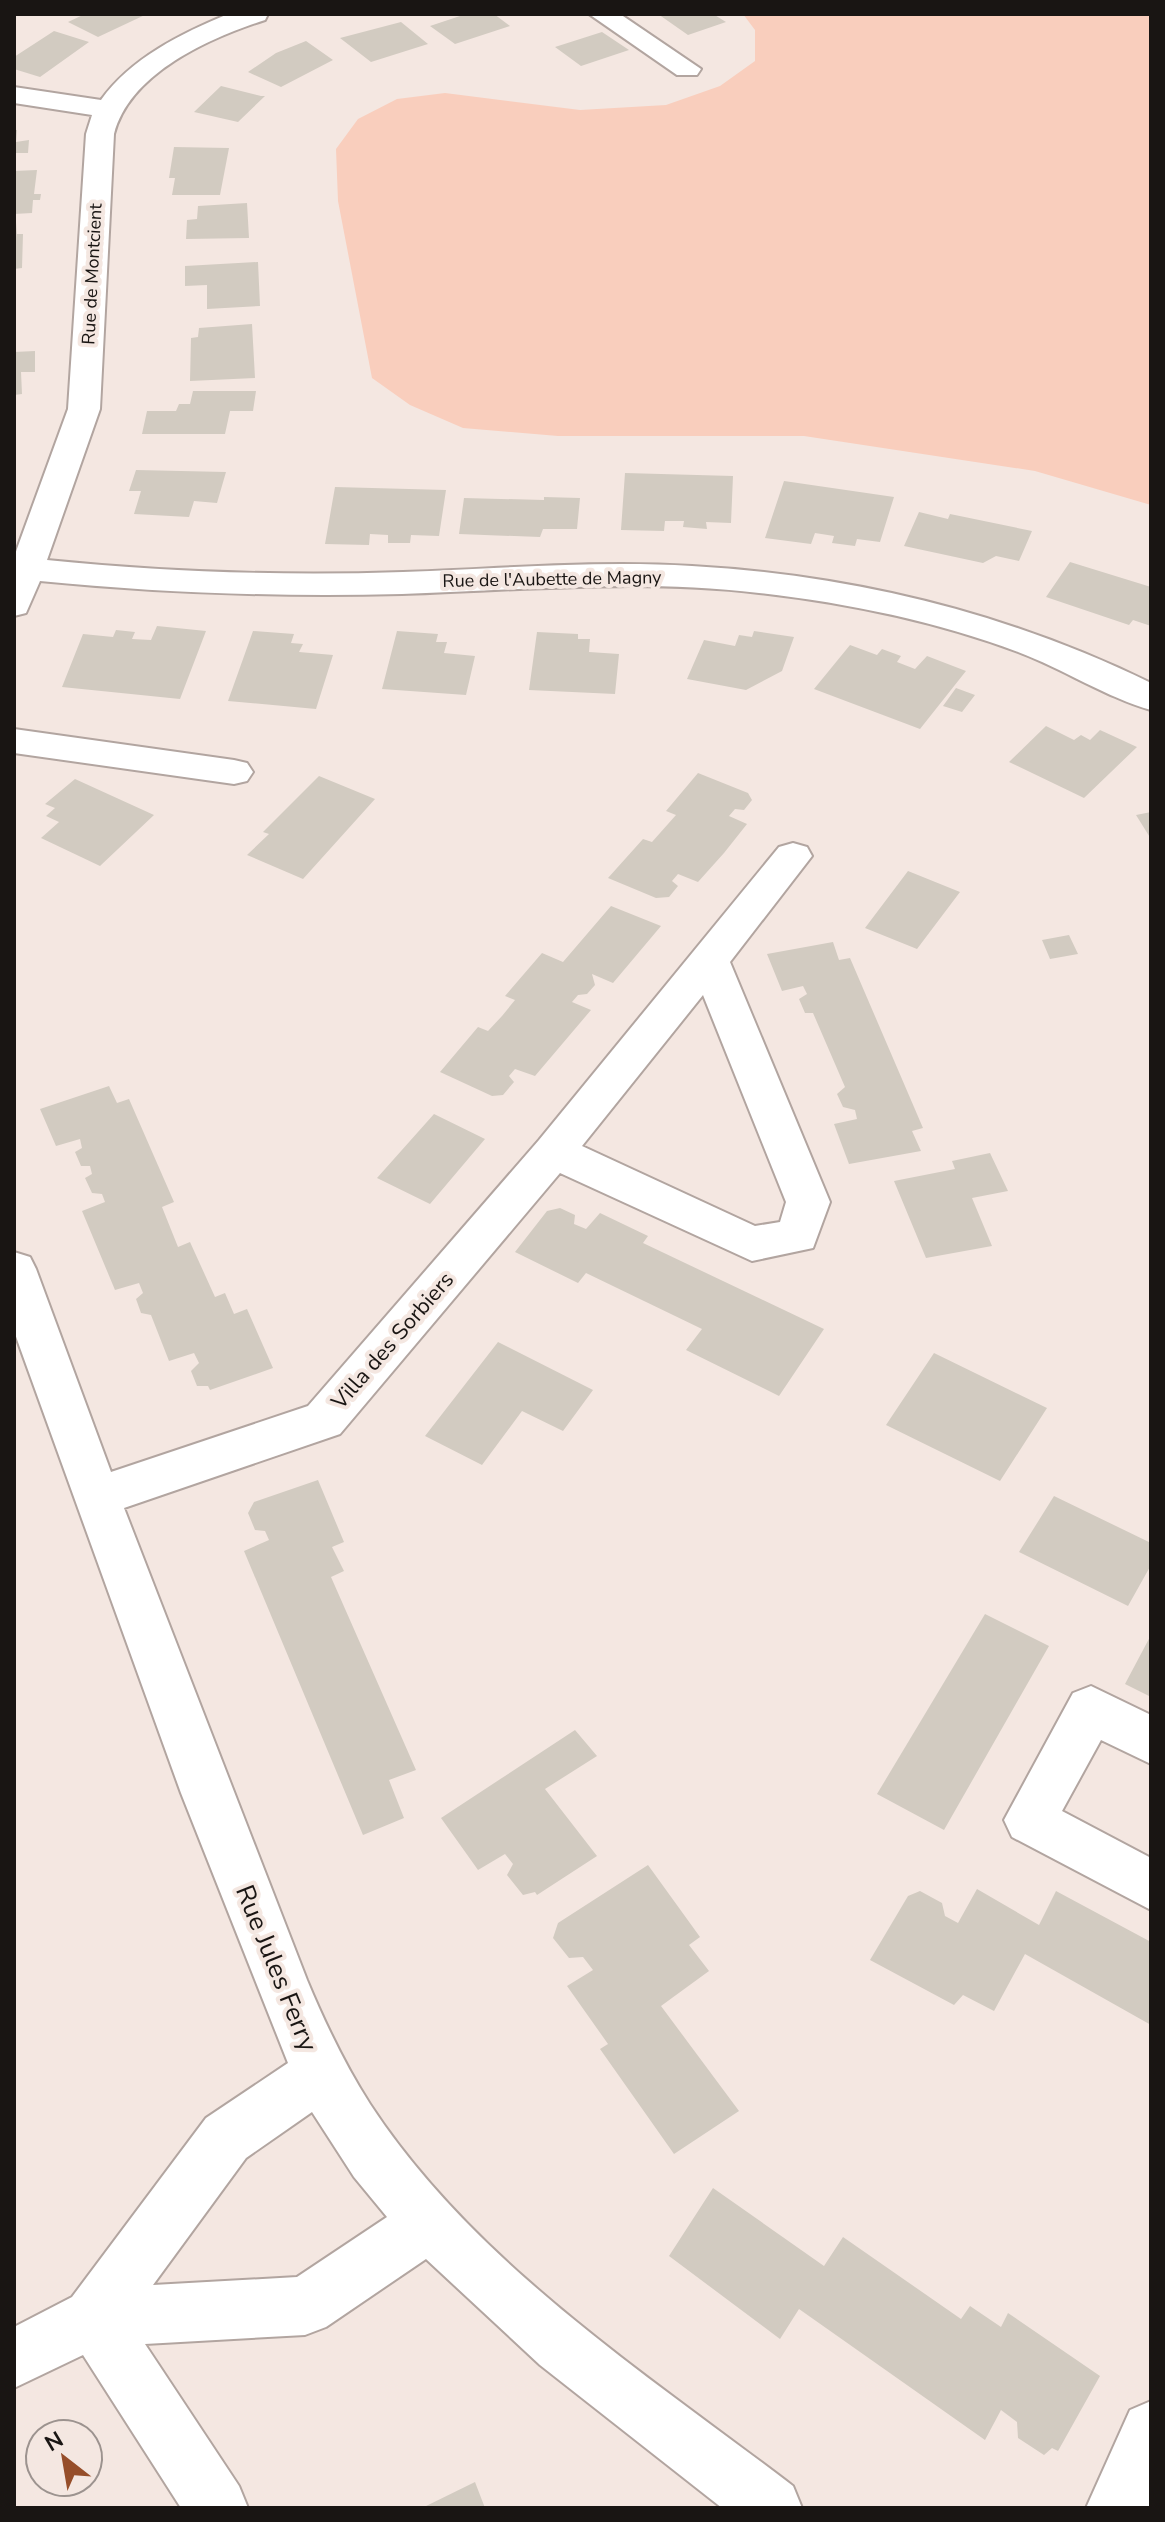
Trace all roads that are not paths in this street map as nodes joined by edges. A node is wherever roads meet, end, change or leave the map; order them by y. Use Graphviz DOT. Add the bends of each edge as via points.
graph roads {
  1 [pos="255,14"];
  2 [pos="602,14"];
  3 [pos="687,69"];
  4 [pos="14,95"];
  5 [pos="108,109"];
  6 [pos="22,568"];
  7 [pos="14,605"];
  8 [pos="1151,698"];
  9 [pos="14,741"];
  10 [pos="234,772"];
  11 [pos="793,856"];
  12 [pos="710,962"];
  13 [pos="554,1151"];
  14 [pos="14,1269"];
  15 [pos="97,1497"];
  16 [pos="1151,1741"];
  17 [pos="1151,1885"];
  18 [pos="319,2074"];
  19 [pos="428,2224"];
  20 [pos="93,2318"];
  21 [pos="14,2358"];
  22 [pos="1151,2431"];
  23 [pos="217,2508"];
  24 [pos="771,2508"];
  25 [pos="1117,2508"];
  1 -- 5 [label="street" via="160,59"];
  2 -- 3 [label="street"];
  4 -- 5 [label="street"];
  5 -- 6 [label="street, Rue de Montcient" via="100,134 84,409"];
  6 -- 7 [label="street, Rue de Montcient"];
  6 -- 8 [label="street, Rue de l'Aubette de Magny" via="236,581 398,583 627,575 800,588 882,601 962,623 1047,652"];
  9 -- 10 [label="street"];
  11 -- 12 [label="street, Villa des Sorbiers"];
  12 -- 13 [label="street, Villa des Sorbiers"];
  12 -- 13 [label="street" via="808,1202 798,1236 752,1244"];
  13 -- 15 [label="street, Villa des Sorbiers" via="324,1420"];
  14 -- 15 [label="street, Rue Jules Ferry"];
  15 -- 18 [label="street, Rue Jules Ferry" via="186,1740"];
  16 -- 17 [label="street" via="1091,1709 1030,1820"];
  18 -- 19 [label="street, Rue Jules Ferry" via="371,2153"];
  18 -- 20 [label="street" via="226,2138"];
  19 -- 20 [label="street" via="305,2306"];
  19 -- 24 [label="street, Rue Jules Ferry" via="505,2299"];
  20 -- 21 [label="street"];
  20 -- 23 [label="street"];
  22 -- 25 [label="street"];
}
